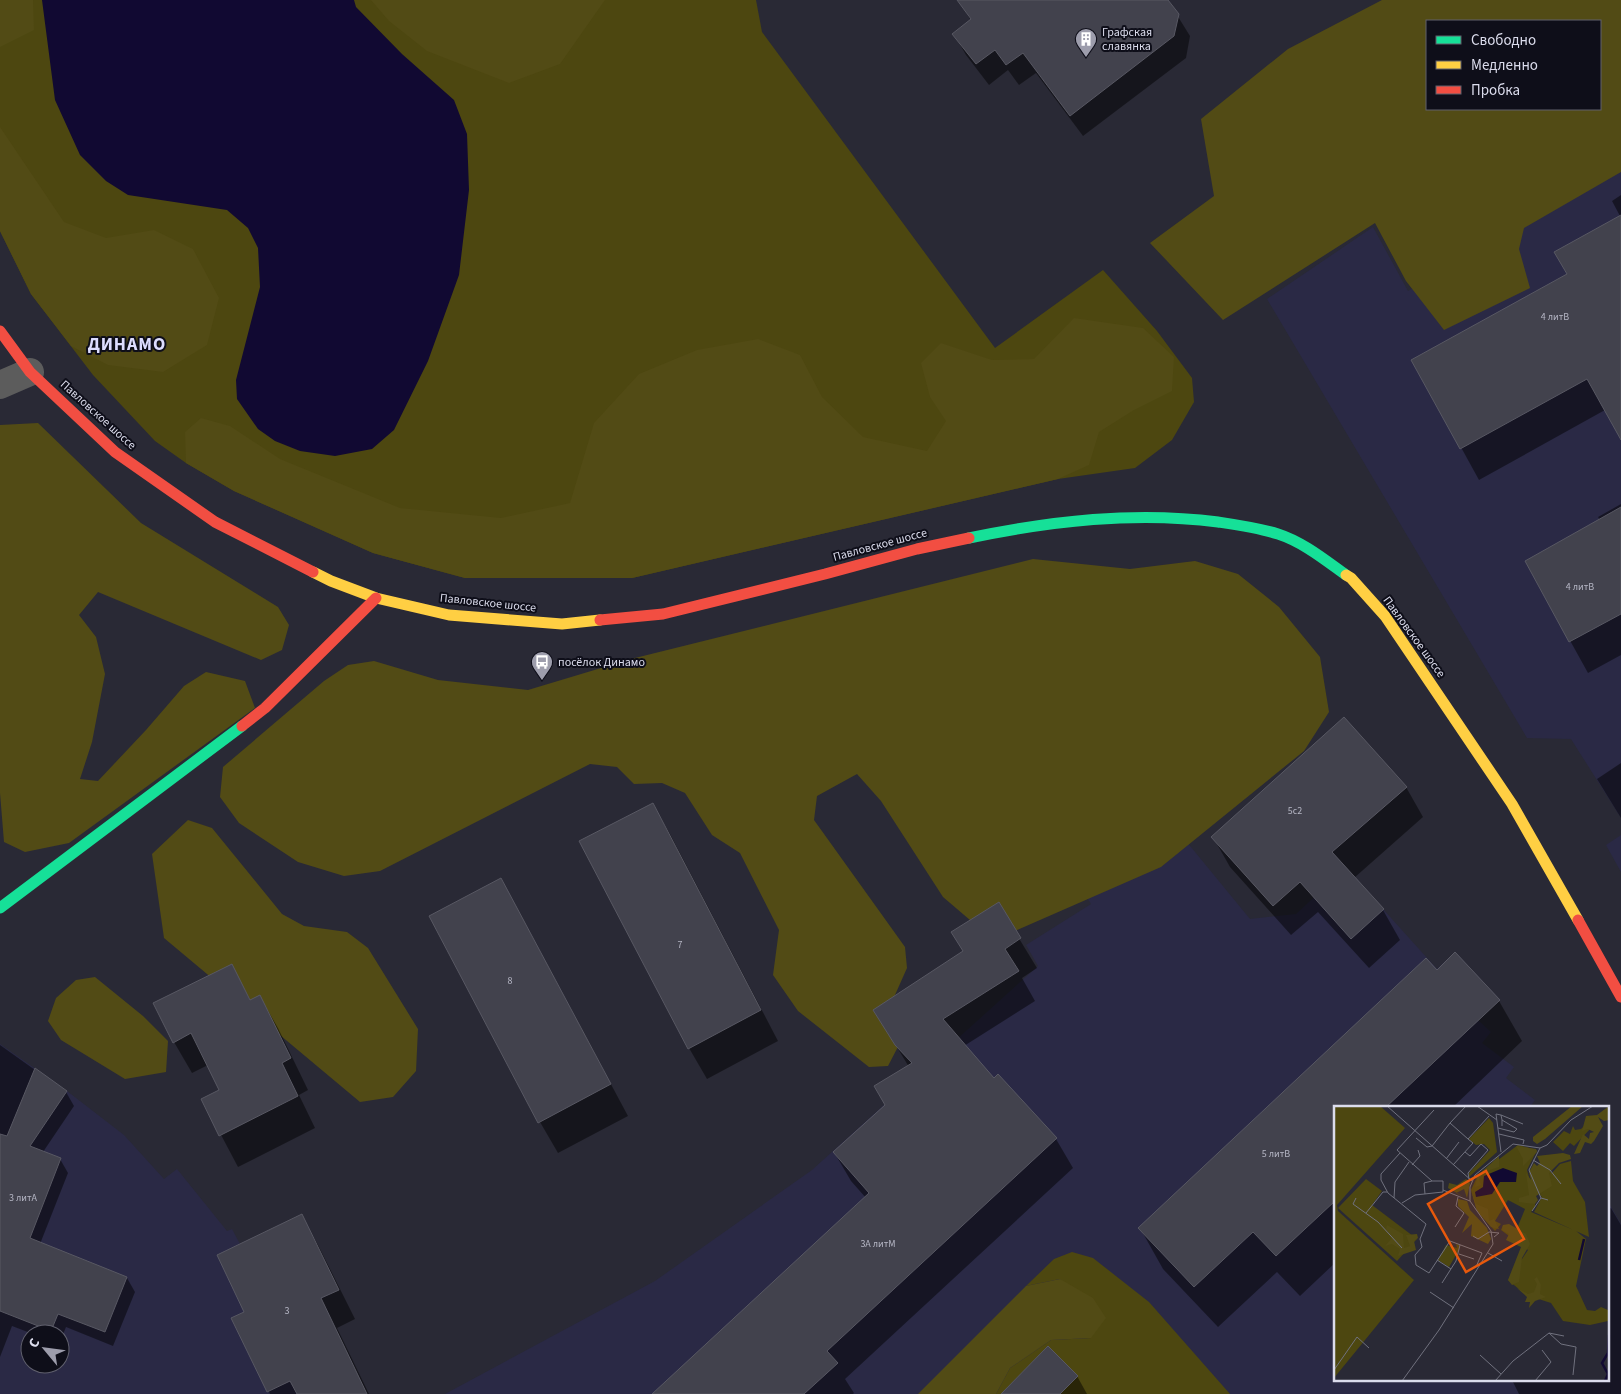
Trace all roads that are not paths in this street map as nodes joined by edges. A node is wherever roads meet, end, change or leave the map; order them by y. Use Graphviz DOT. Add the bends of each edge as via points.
graph roads {
  1 [pos="0,331"];
  2 [pos="30,372"];
  3 [pos="0,385"];
  4 [pos="376,598"];
  5 [pos="0,908"];
  6 [pos="1621,997"];
  1 -- 2 [label="main road, Павловское шоссе"];
  2 -- 3 [label="street"];
  2 -- 4 [label="main road, Павловское шоссе" via="114,452 214,522 330,581"];
  4 -- 5 [label="main road" via="266,708"];
  4 -- 6 [label="main road, Павловское шоссе" via="449,615 562,624 663,614 917,549 1008,530 1093,519 1187,518 1278,534 1306,547 1351,578 1385,616 1512,804"];
}
